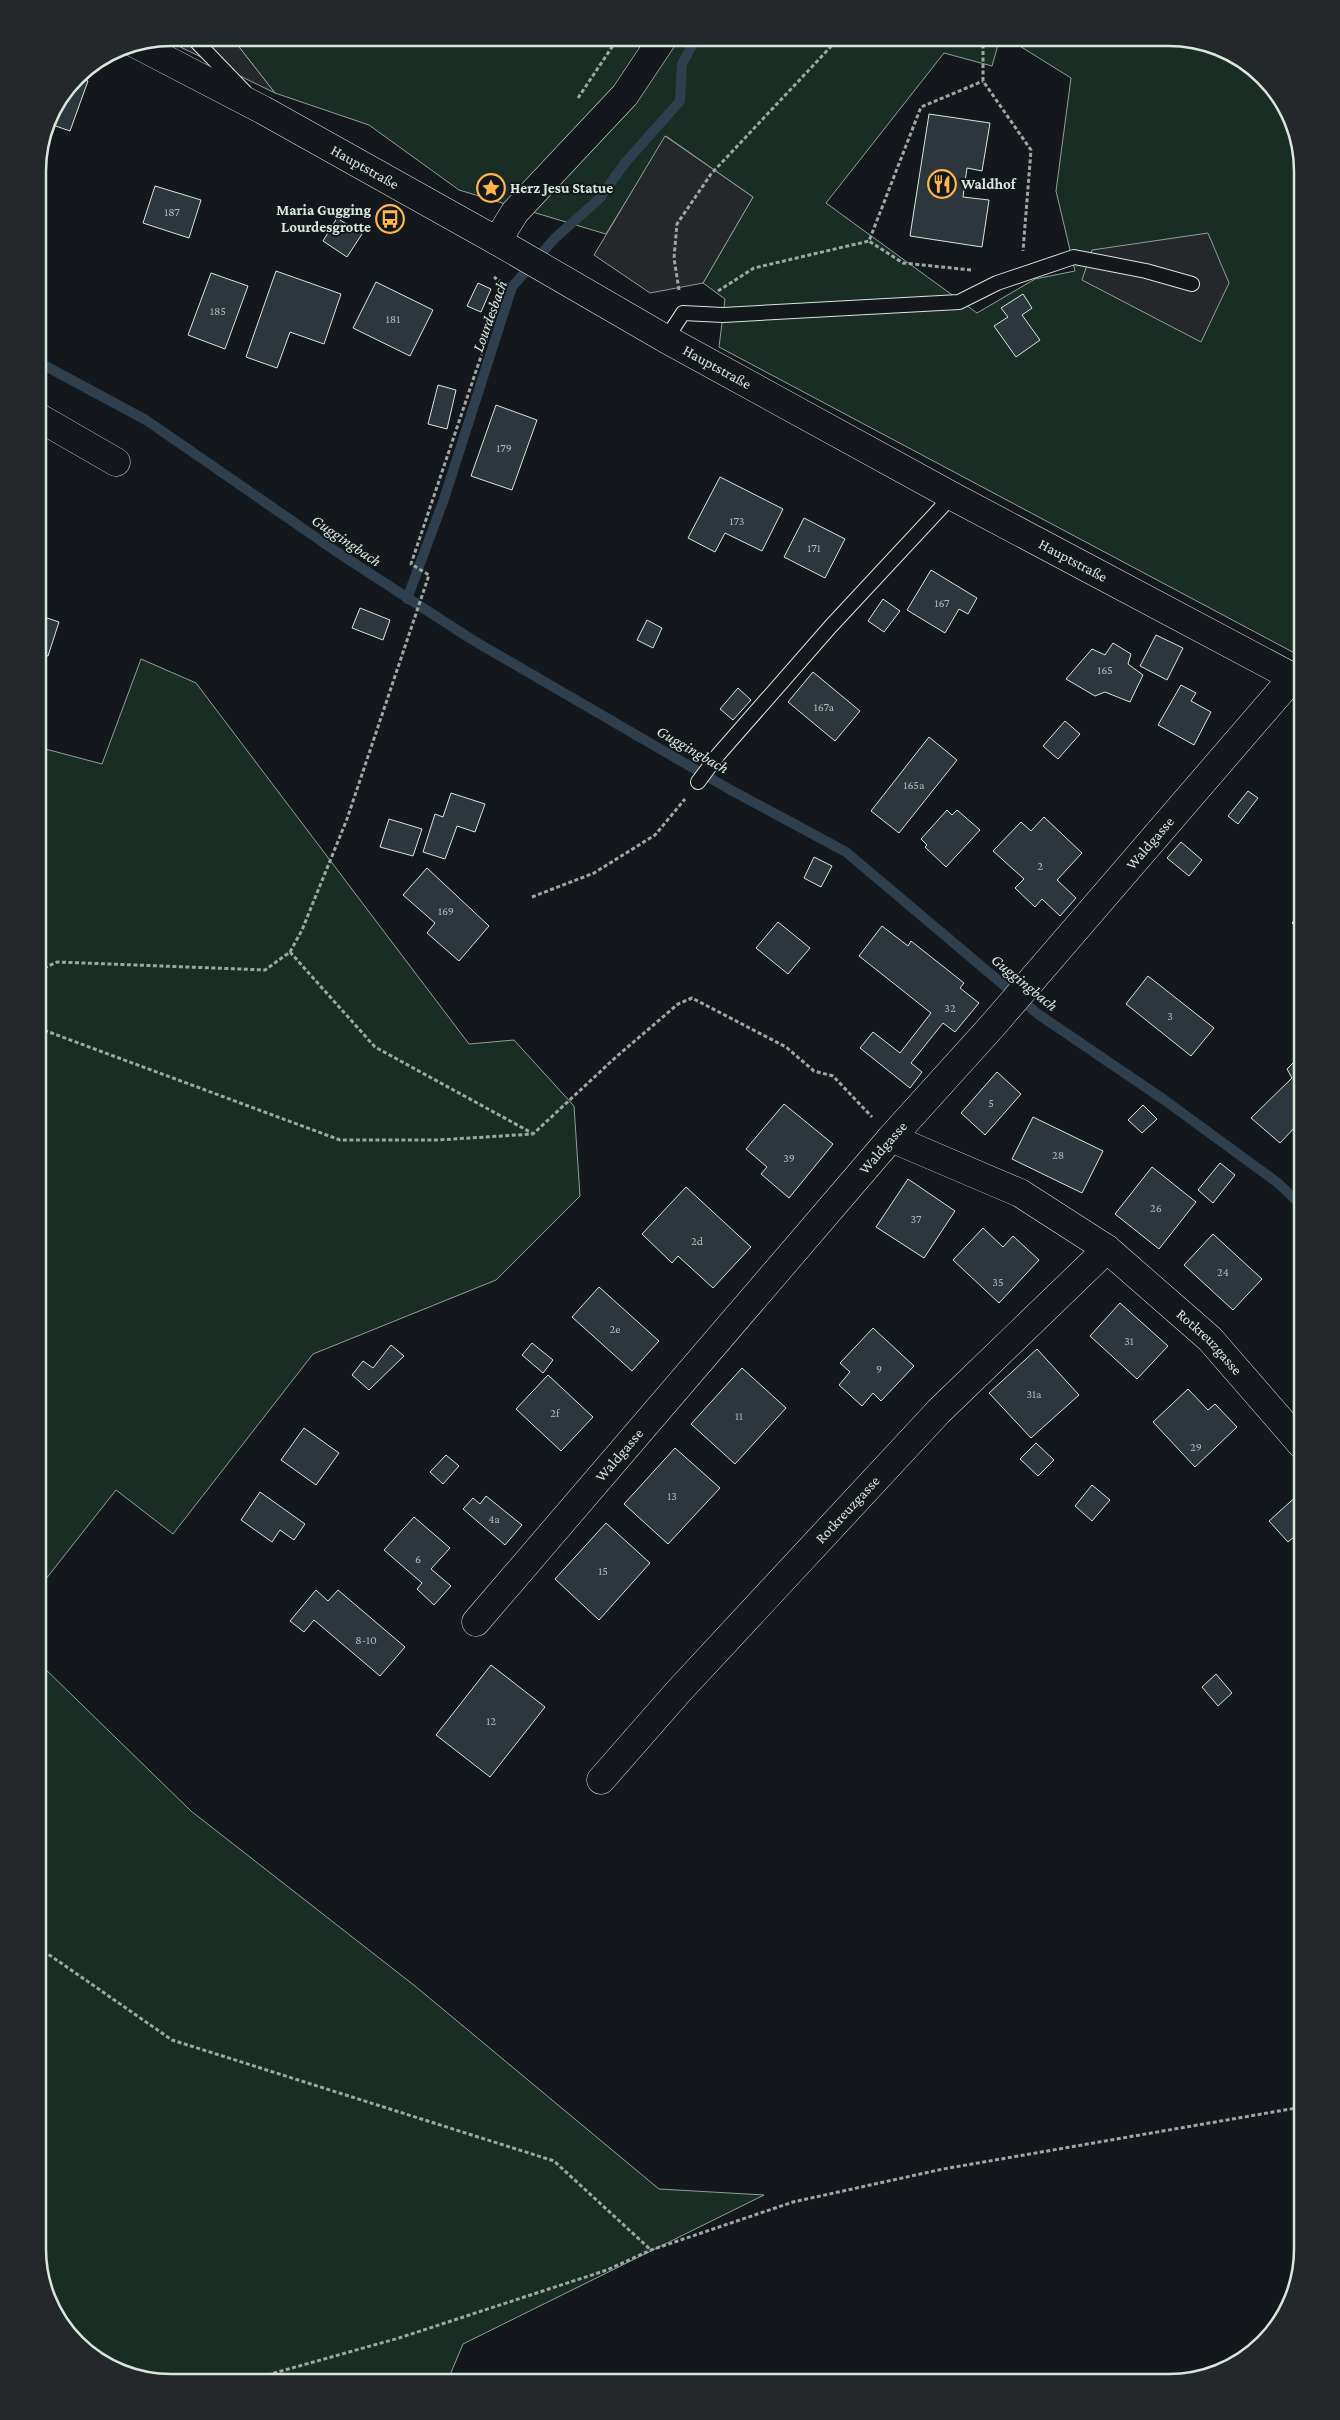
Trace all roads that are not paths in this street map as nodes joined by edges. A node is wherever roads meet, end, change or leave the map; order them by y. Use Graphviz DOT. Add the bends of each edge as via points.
graph roads {
  1 [pos="202,47"];
  2 [pos="657,47"];
  3 [pos="146,49"];
  4 [pos="263,110"];
  5 [pos="507,246"];
  6 [pos="1192,284"];
  7 [pos="666,339"];
  8 [pos="47,421"];
  9 [pos="116,462"];
  10 [pos="952,496"];
  11 [pos="1294,677"];
  12 [pos="1294,684"];
  13 [pos="698,782"];
  14 [pos="891,1138"];
  15 [pos="1107,1249"];
  16 [pos="1294,1437"];
  17 [pos="476,1622"];
  18 [pos="600,1780"];
  1 -- 4 [label="lane"];
  2 -- 5 [label="street" via="625,95 515,212"];
  3 -- 4 [label="street, Hauptstraße"];
  4 -- 5 [label="street, Hauptstraße"];
  5 -- 7 [label="street, Hauptstraße"];
  6 -- 7 [label="lane" via="1074,257 997,283 958,302 723,315 683,313"];
  7 -- 10 [label="street, Hauptstraße"];
  8 -- 9 [label="street"];
  10 -- 11 [label="street, Hauptstraße"];
  10 -- 13 [label="lane" via="831,626"];
  12 -- 14 [label="street, Waldgasse"];
  14 -- 15 [label="street, Rotkreuzgasse" via="1020,1193"];
  14 -- 17 [label="street, Waldgasse"];
  15 -- 16 [label="street, Rotkreuzgasse" via="1210,1339"];
  15 -- 18 [label="street, Rotkreuzgasse" via="939,1411"];
}
